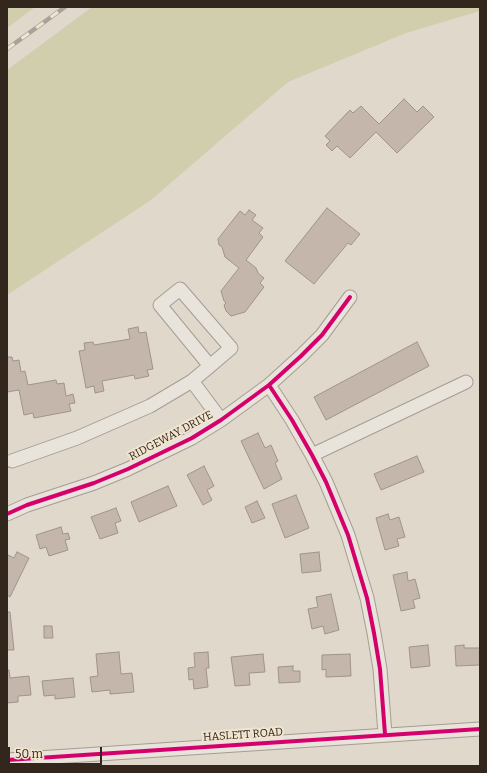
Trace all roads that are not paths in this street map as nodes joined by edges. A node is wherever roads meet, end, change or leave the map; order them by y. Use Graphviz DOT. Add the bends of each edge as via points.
graph roads {
  1 [pos="350,297"];
  2 [pos="210,366"];
  3 [pos="192,381"];
  4 [pos="466,382"];
  5 [pos="269,385"];
  6 [pos="221,420"];
  7 [pos="312,455"];
  8 [pos="9,460"];
  9 [pos="7,514"];
  10 [pos="480,729"];
  11 [pos="385,734"];
  12 [pos="7,760"];
  13 [pos="36,762"];
  1 -- 5 [label="street, RIDGEWAY DRIVE" via="322,335"];
  2 -- 2 [label="street" via="231,348 180,289 160,305"];
  2 -- 3 [label="street"];
  3 -- 6 [label="street"];
  3 -- 8 [label="street" via="150,406 77,438"];
  4 -- 7 [label="street"];
  5 -- 6 [label="street, RIDGEWAY DRIVE"];
  5 -- 7 [label="street"];
  6 -- 9 [label="street, RIDGEWAY DRIVE" via="192,438 128,469"];
  7 -- 11 [label="street" via="348,535 367,598 380,669"];
  10 -- 11 [label="street, HASLETT ROAD"];
  11 -- 13 [label="street, HASLETT ROAD"];
  12 -- 13 [label="street, HASLETT ROAD"];
}
